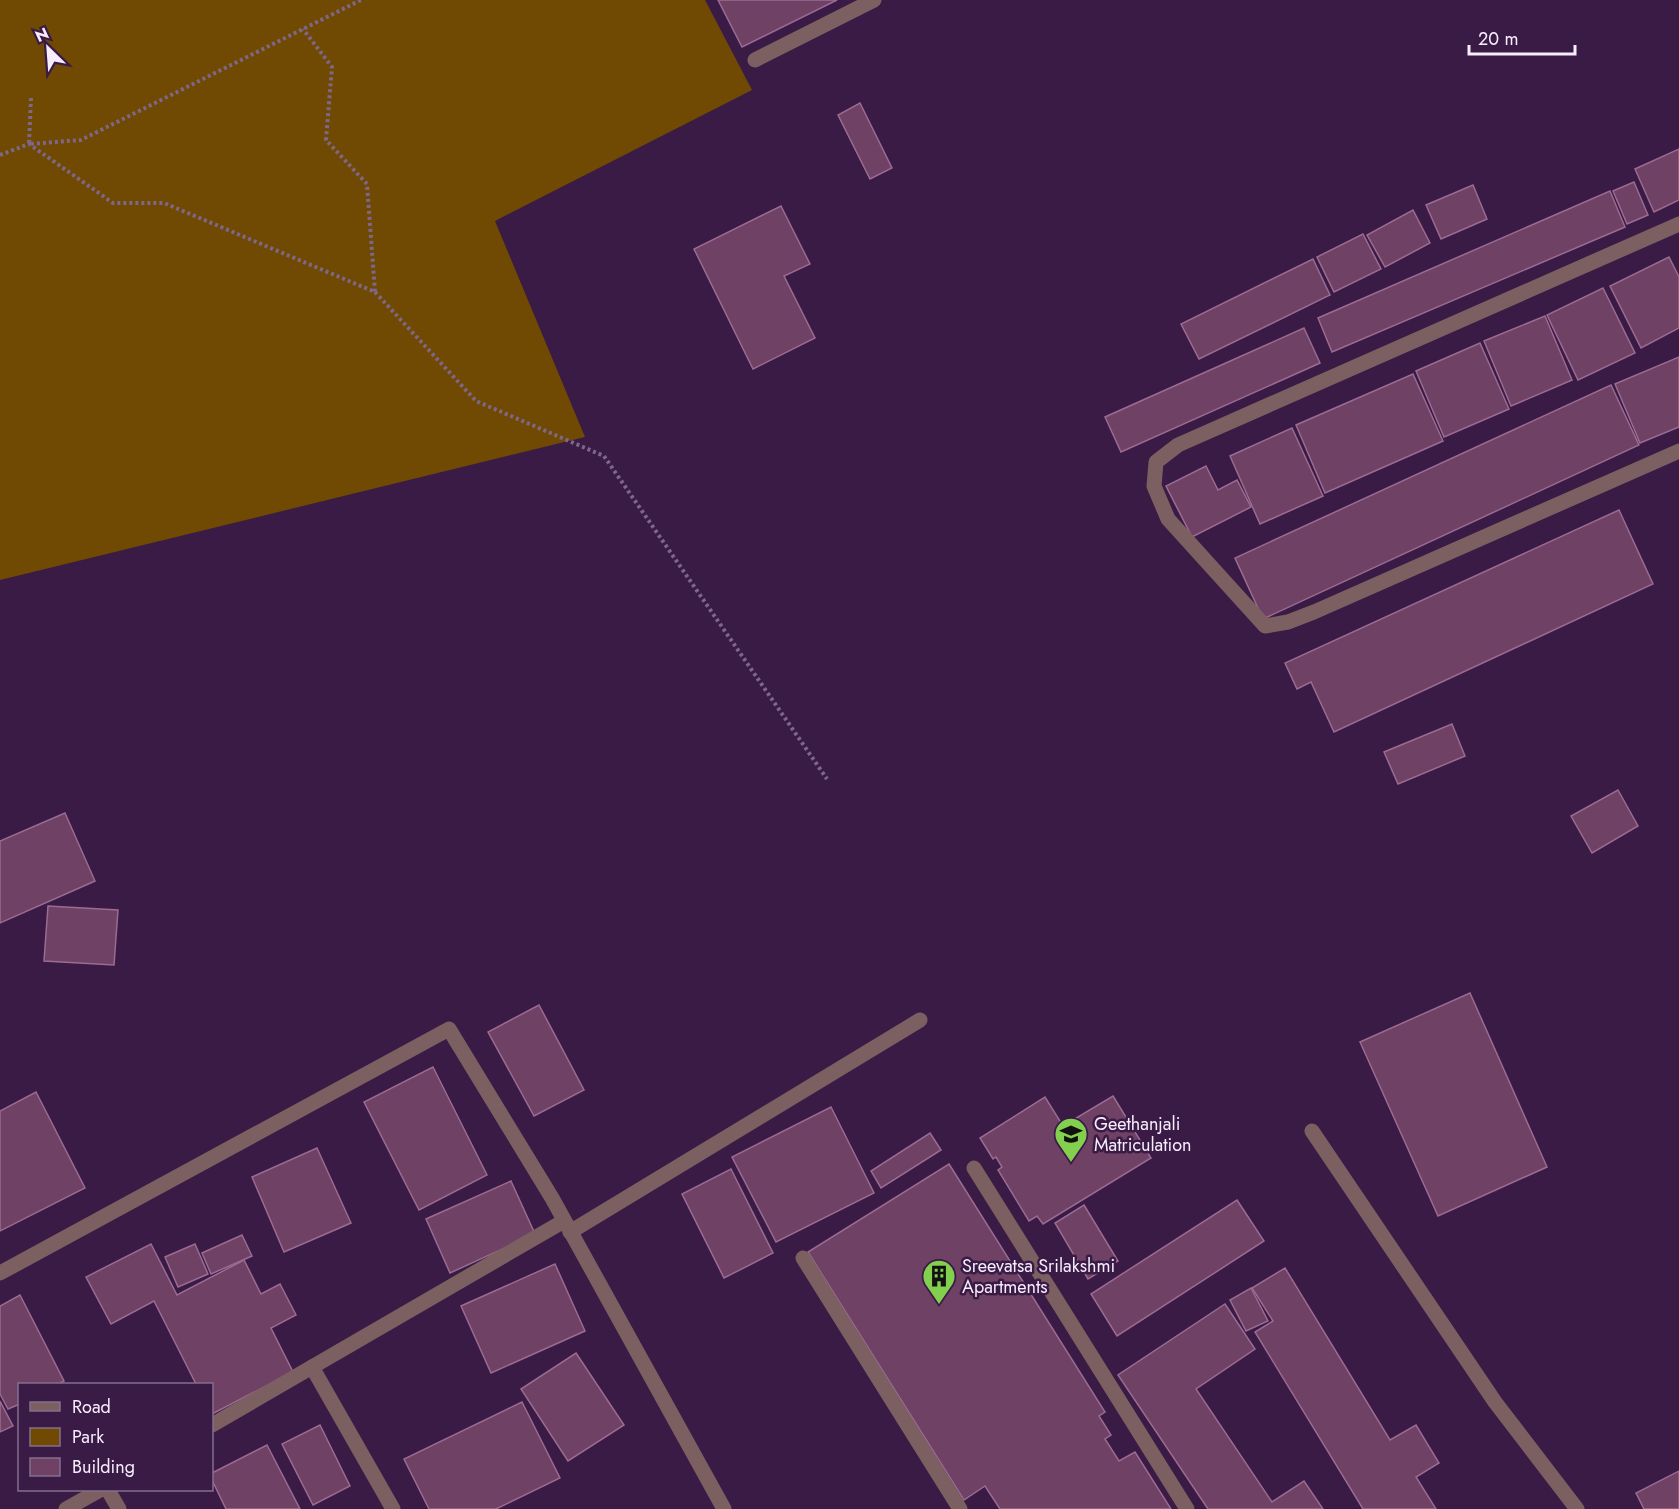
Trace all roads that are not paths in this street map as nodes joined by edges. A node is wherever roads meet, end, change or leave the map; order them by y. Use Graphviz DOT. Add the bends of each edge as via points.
graph roads {
  1 [pos="870,1"];
  2 [pos="755,60"];
  3 [pos="1679,224"];
  4 [pos="1679,451"];
  5 [pos="920,1020"];
  6 [pos="1312,1131"];
  7 [pos="974,1168"];
  8 [pos="567,1227"];
  9 [pos="803,1258"];
  10 [pos="0,1273"];
  11 [pos="312,1367"];
  12 [pos="213,1424"];
  13 [pos="98,1491"];
  14 [pos="109,1491"];
  15 [pos="66,1509"];
  16 [pos="119,1509"];
  17 [pos="393,1509"];
  18 [pos="724,1509"];
  19 [pos="960,1509"];
  20 [pos="1187,1509"];
  21 [pos="1577,1509"];
  1 -- 2 [label="street"];
  3 -- 4 [label="street" via="1178,445 1156,462 1154,486 1168,519 1265,626 1314,612"];
  5 -- 8 [label="street"];
  6 -- 21 [label="street" via="1495,1401"];
  7 -- 20 [label="street"];
  8 -- 10 [label="street" via="449,1029"];
  8 -- 11 [label="street"];
  8 -- 18 [label="street"];
  9 -- 19 [label="street"];
  11 -- 12 [label="street"];
  11 -- 17 [label="street"];
  13 -- 15 [label="street"];
  14 -- 16 [label="street"];
}
